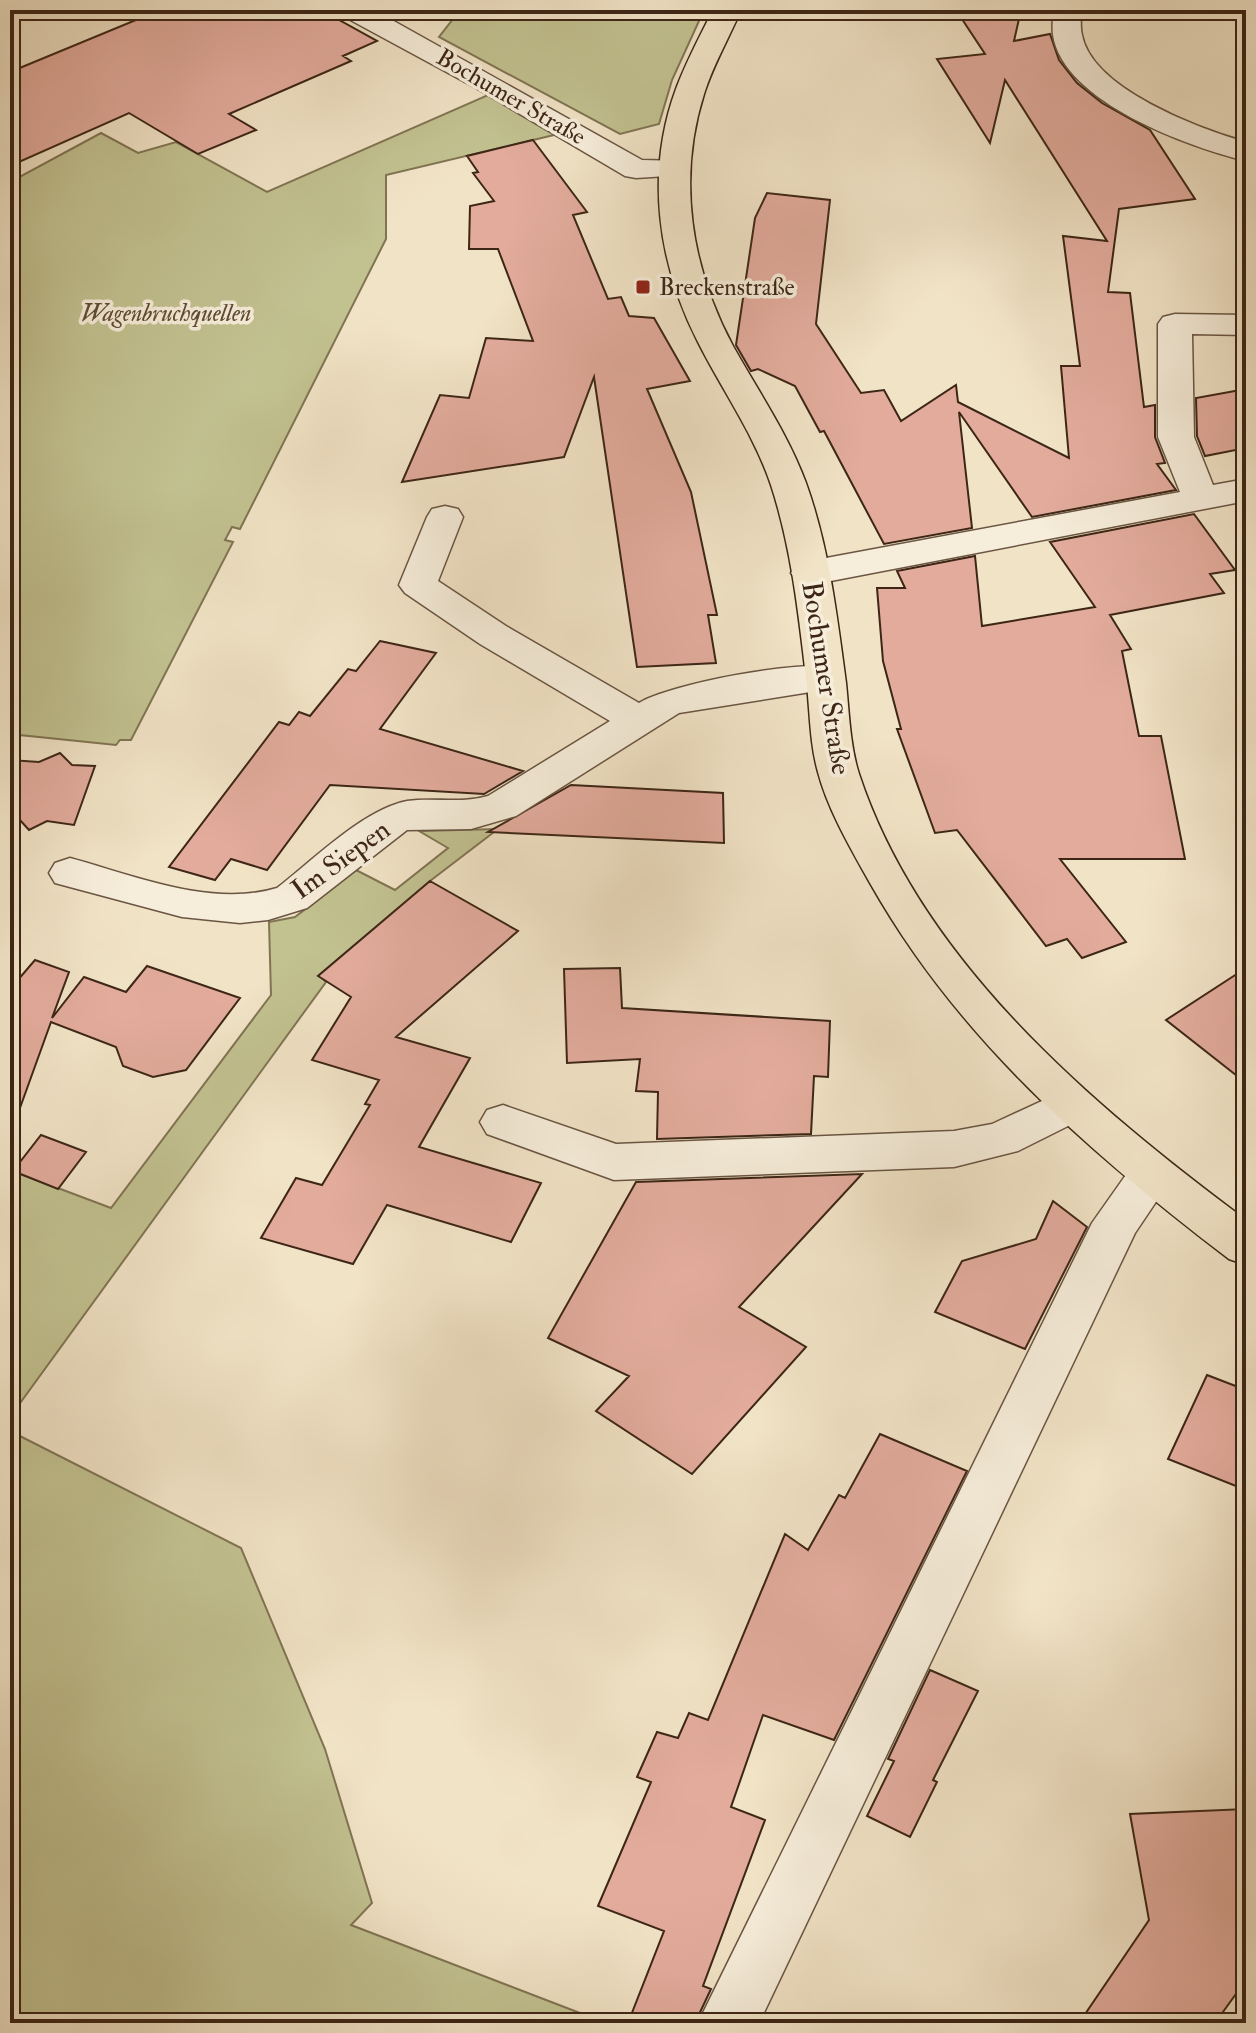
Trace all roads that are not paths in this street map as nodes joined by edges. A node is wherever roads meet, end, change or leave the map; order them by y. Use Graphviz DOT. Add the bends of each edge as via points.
graph roads {
  1 [pos="353,10"];
  2 [pos="727,10"];
  3 [pos="1067,10"];
  4 [pos="1246,152"];
  5 [pos="672,168"];
  6 [pos="1246,325"];
  7 [pos="1246,490"];
  8 [pos="1200,498"];
  9 [pos="445,517"];
  10 [pos="810,573"];
  11 [pos="823,677"];
  12 [pos="637,719"];
  13 [pos="70,873"];
  14 [pos="1070,1105"];
  15 [pos="503,1122"];
  16 [pos="1151,1175"];
  17 [pos="1246,1246"];
  18 [pos="728,2023"];
  1 -- 5 [label="street, Bochumer Straße" via="636,169"];
  2 -- 5 [label="main road, Bochumer Straße" via="690,90"];
  3 -- 4 [label="street" via="1065,35 1100,82 1149,115"];
  5 -- 10 [label="main road, Bochumer Straße" via="677,243 689,288 774,451 794,501"];
  6 -- 8 [label="street" via="1175,324 1176,437"];
  7 -- 8 [label="street"];
  8 -- 10 [label="street"];
  9 -- 12 [label="street" via="418,585"];
  10 -- 11 [label="main road, Bochumer Straße"];
  11 -- 12 [label="street, Im Siepen" via="667,703"];
  11 -- 14 [label="main road, Bochumer Straße" via="838,772 894,893 944,969"];
  12 -- 13 [label="street, Im Siepen" via="502,806 471,815 408,815 393,820 275,906 187,903"];
  14 -- 15 [label="street" via="1002,1139 954,1149 614,1162"];
  14 -- 16 [label="main road, Bochumer Straße"];
  16 -- 17 [label="main road, Bochumer Straße"];
  16 -- 18 [label="street" via="1116,1223"];
}
